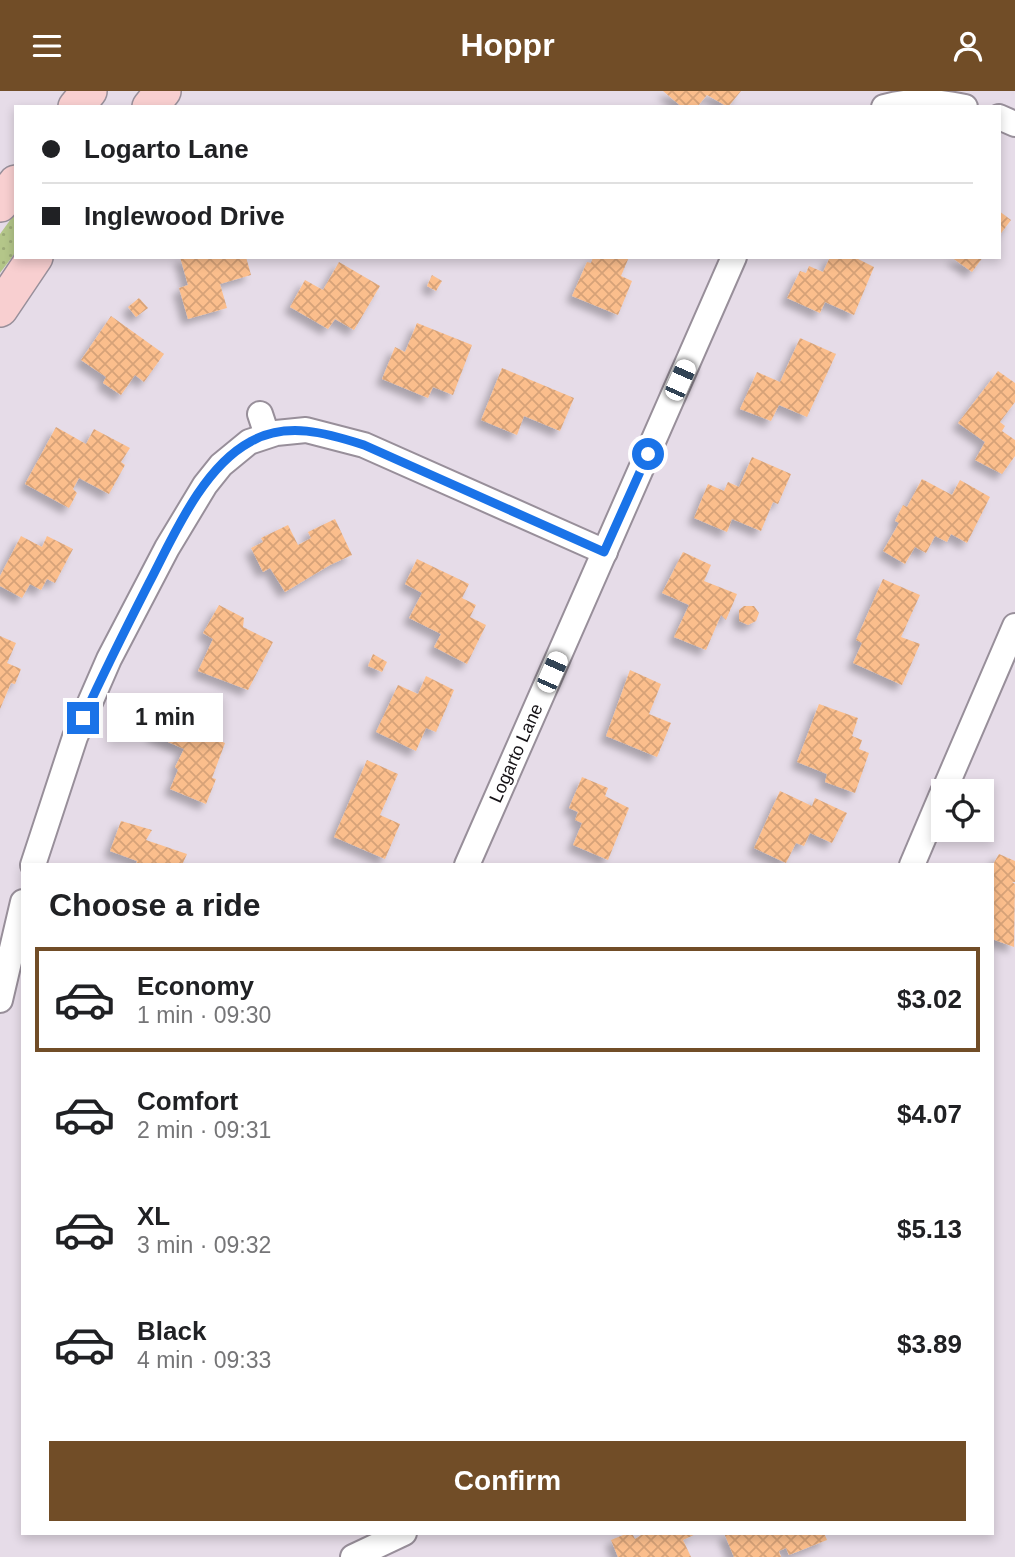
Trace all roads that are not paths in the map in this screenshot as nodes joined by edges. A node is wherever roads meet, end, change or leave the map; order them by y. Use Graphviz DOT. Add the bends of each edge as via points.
graph roads {
  1 [pos="89,91"];
  2 [pos="163,91"];
  3 [pos="78,105"];
  4 [pos="152,105"];
  5 [pos="892,105"];
  6 [pos="955,105"];
  7 [pos="14,186"];
  8 [pos="0,204"];
  9 [pos="34,259"];
  10 [pos="733,259"];
  11 [pos="0,309"];
  12 [pos="604,552"];
  13 [pos="1015,626"];
  14 [pos="948,779"];
  15 [pos="931,820"];
  16 [pos="34,863"];
  17 [pos="468,863"];
  18 [pos="913,863"];
  19 [pos="21,911"];
  20 [pos="0,1000"];
  21 [pos="400,1535"];
  22 [pos="353,1557"];
  1 -- 3 [label="main road"];
  2 -- 4 [label="main road"];
  5 -- 6 [label="street" via="911,100"];
  7 -- 8 [label="main road"];
  9 -- 11 [label="main road"];
  10 -- 12 [label="street, Logarto Lane"];
  12 -- 16 [label="street" via="364,445 263,425 221,465 193,502 109,659 75,737"];
  12 -- 17 [label="street, Logarto Lane"];
  13 -- 14 [label="street"];
  15 -- 18 [label="street"];
  19 -- 20 [label="street"];
  21 -- 22 [label="street"];
}
